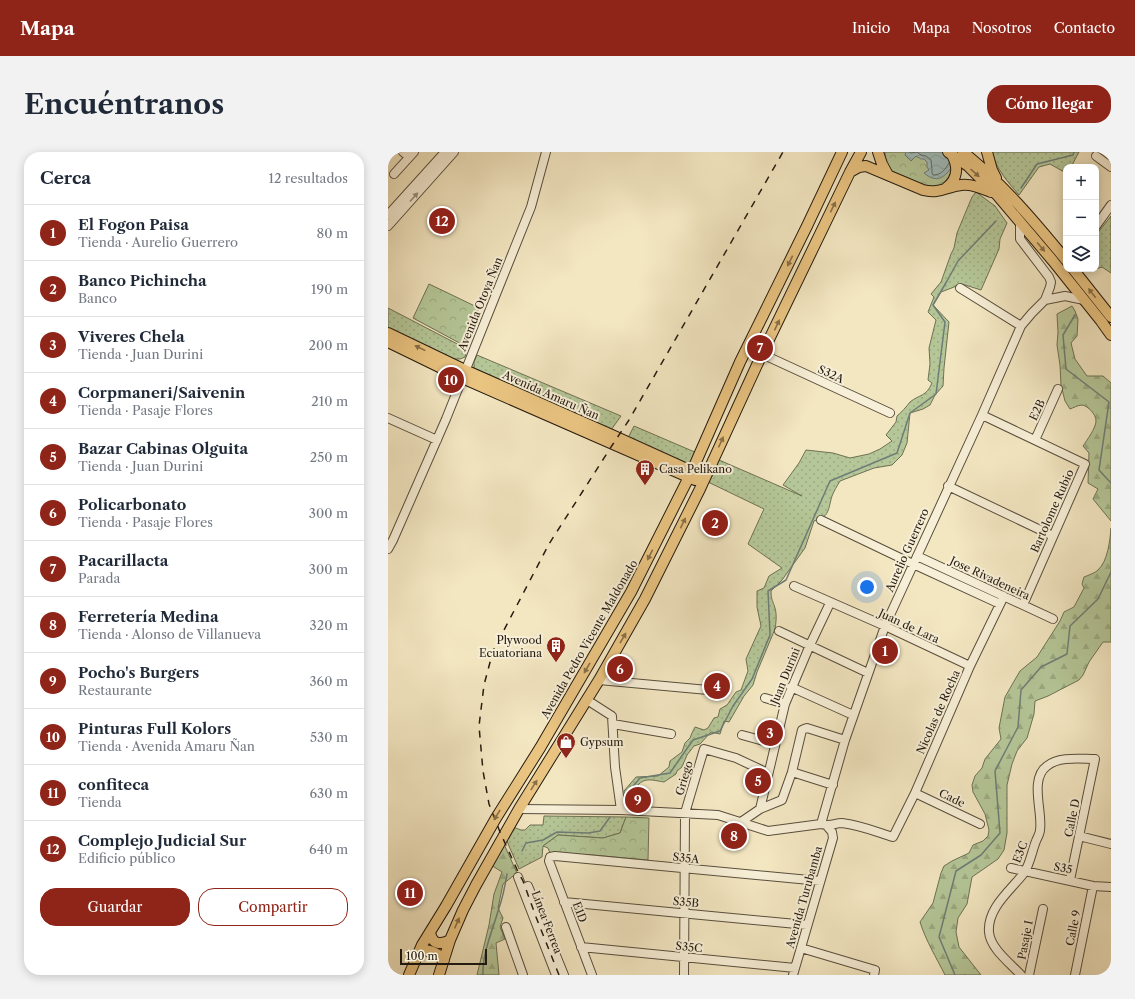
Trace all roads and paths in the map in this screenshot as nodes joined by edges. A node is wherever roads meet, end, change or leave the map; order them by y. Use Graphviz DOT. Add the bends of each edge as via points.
graph roads {
  1 [pos="445,152"];
  2 [pos="454,152"];
  3 [pos="546,152"];
  4 [pos="842,152"];
  5 [pos="862,152"];
  6 [pos="878,152"];
  7 [pos="963,152"];
  8 [pos="987,152"];
  9 [pos="950,153"];
  10 [pos="409,154"];
  11 [pos="1096,156"];
  12 [pos="1111,166"];
  13 [pos="850,172"];
  14 [pos="394,174"];
  15 [pos="888,176"];
  16 [pos="944,189"];
  17 [pos="1001,192"];
  18 [pos="1111,205"];
  19 [pos="388,215"];
  20 [pos="1099,216"];
  21 [pos="1020,223"];
  22 [pos="388,226"];
  23 [pos="1063,257"];
  24 [pos="1075,272"];
  25 [pos="960,288"];
  26 [pos="1044,300"];
  27 [pos="1084,300"];
  28 [pos="1111,317"];
  29 [pos="1021,326"];
  30 [pos="388,333"];
  31 [pos="1111,335"];
  32 [pos="388,342"];
  33 [pos="762,354"];
  34 [pos="464,374"];
  35 [pos="1058,389"];
  36 [pos="890,413"];
  37 [pos="982,415"];
  38 [pos="388,418"];
  39 [pos="437,440"];
  40 [pos="1035,440"];
  41 [pos="690,474"];
  42 [pos="703,481"];
  43 [pos="948,486"];
  44 [pos="820,520"];
  45 [pos="1053,536"];
  46 [pos="390,539"];
  47 [pos="388,549"];
  48 [pos="917,556"];
  49 [pos="914,564"];
  50 [pos="794,586"];
  51 [pos="1002,600"];
  52 [pos="830,603"];
  53 [pos="1023,605"];
  54 [pos="1053,619"];
  55 [pos="885,626"];
  56 [pos="779,631"];
  57 [pos="810,645"];
  58 [pos="970,666"];
  59 [pos="868,673"];
  60 [pos="599,680"];
  61 [pos="791,687"];
  62 [pos="719,691"];
  63 [pos="765,698"];
  64 [pos="587,700"];
  65 [pos="785,704"];
  66 [pos="853,715"];
  67 [pos="613,724"];
  68 [pos="671,734"];
  69 [pos="742,735"];
  70 [pos="845,740"];
  71 [pos="775,744"];
  72 [pos="1095,759"];
  73 [pos="792,772"];
  74 [pos="768,773"];
  75 [pos="833,785"];
  76 [pos="915,793"];
  77 [pos="760,808"];
  78 [pos="519,809"];
  79 [pos="621,810"];
  80 [pos="685,813"];
  81 [pos="741,822"];
  82 [pos="980,824"];
  83 [pos="824,825"];
  84 [pos="1079,836"];
  85 [pos="1111,844"];
  86 [pos="550,858"];
  87 [pos="685,868"];
  88 [pos="1011,868"];
  89 [pos="1025,871"];
  90 [pos="518,877"];
  91 [pos="1070,880"];
  92 [pos="820,881"];
  93 [pos="528,886"];
  94 [pos="1093,886"];
  95 [pos="1111,887"];
  96 [pos="564,902"];
  97 [pos="1043,908"];
  98 [pos="684,913"];
  99 [pos="807,925"];
  100 [pos="506,927"];
  101 [pos="430,932"];
  102 [pos="450,940"];
  103 [pos="581,947"];
  104 [pos="801,948"];
  105 [pos="420,950"];
  106 [pos="684,958"];
  107 [pos="444,960"];
  108 [pos="794,972"];
  109 [pos="409,975"];
  110 [pos="439,975"];
  111 [pos="524,975"];
  112 [pos="556,975"];
  113 [pos="564,975"];
  114 [pos="592,975"];
  115 [pos="684,975"];
  116 [pos="874,975"];
  117 [pos="1021,975"];
  118 [pos="1029,975"];
  119 [pos="1075,975"];
  1 -- 19 [label="street"];
  22 -- 2 [label="street, one-way"];
  3 -- 34 [label="street, Avenida Otoya Ñan" via="531,207"];
  4 -- 41 [label="main road, Avenida Pedro Vicente Maldonado, one-way" via="740,362"];
  5 -- 13 [label="main road"];
  6 -- 15 [label="main road"];
  7 -- 17 [label="main road" via="989,174"];
  8 -- 17 [label="main road"];
  9 -- 16 [label="main road" via="956,163 956,172 952,183"];
  9 -- 17 [label="main road, one-way"];
  10 -- 14 [label="street"];
  11 -- 12 [label="street"];
  13 -- 15 [label="main road" via="866,166"];
  33 -- 13 [label="main road, one-way"];
  15 -- 16 [label="main road" via="923,190 937,192"];
  16 -- 17 [label="main road" via="970,185"];
  17 -- 21 [label="main road"];
  17 -- 23 [label="main road"];
  18 -- 20 [label="street"];
  21 -- 26 [label="street, Aurelio Guerrero" via="1020,239 1051,282"];
  21 -- 27 [label="main road, one-way"];
  28 -- 24 [label="main road, one-way"];
  25 -- 29 [label="street"];
  26 -- 27 [label="street" via="1065,296"];
  26 -- 29 [label="street, Aurelio Guerrero"];
  27 -- 31 [label="main road"];
  29 -- 37 [label="street, Aurelio Guerrero"];
  34 -- 30 [label="main road, Avenida Amaru Ñan, one-way"];
  32 -- 34 [label="main road, Avenida Amaru Ñan"];
  33 -- 36 [label="street, S32A"];
  42 -- 33 [label="main road, one-way"];
  34 -- 39 [label="street, Avenida Otoya Ñan"];
  34 -- 41 [label="main road, Avenida Amaru Ñan"];
  35 -- 40 [label="street, E2B"];
  37 -- 40 [label="street, Bartolome Rubio"];
  37 -- 43 [label="street, Aurelio Guerrero"];
  38 -- 39 [label="street"];
  39 -- 46 [label="street, Avenida Otoya Ñan"];
  40 -- 45 [label="street, Bartolome Rubio" via="1085,464"];
  41 -- 42 [label="main road, Avenida Amaru Ñan"];
  41 -- 101 [label="main road, Avenida Pedro Vicente Maldonado, one-way" via="631,592"];
  60 -- 42 [label="main road, one-way" via="646,599"];
  43 -- 45 [label="street"];
  43 -- 48 [label="street, Aurelio Guerrero"];
  44 -- 49 [label="street"];
  45 -- 53 [label="street, Bartolome Rubio"];
  46 -- 47 [label="street, Avenida Otoya Ñan"];
  48 -- 49 [label="street, Aurelio Guerrero"];
  48 -- 51 [label="street, Jose Rivadeneira"];
  49 -- 51 [label="street"];
  49 -- 55 [label="street, Aurelio Guerrero"];
  50 -- 52 [label="street, Juan de Lara"];
  51 -- 53 [label="street, Jose Rivadeneira"];
  51 -- 58 [label="street, Nicolas de Rocha"];
  52 -- 55 [label="street, Juan de Lara"];
  52 -- 57 [label="street, Juan Durini"];
  53 -- 54 [label="street, Jose Rivadeneira"];
  55 -- 58 [label="street, Juan de Lara"];
  55 -- 59 [label="street, Aurelio Guerrero"];
  56 -- 57 [label="street"];
  57 -- 59 [label="street"];
  57 -- 61 [label="street, Juan Durini"];
  58 -- 76 [label="street, Nicolas de Rocha"];
  59 -- 66 [label="street, Aurelio Guerrero"];
  60 -- 62 [label="street"];
  60 -- 64 [label="main road"];
  61 -- 65 [label="street, Juan Durini"];
  61 -- 66 [label="street"];
  63 -- 65 [label="street"];
  64 -- 67 [label="street" via="612,716"];
  78 -- 64 [label="main road, one-way"];
  65 -- 71 [label="street, Juan Durini"];
  66 -- 70 [label="street, Aurelio Guerrero"];
  67 -- 68 [label="street"];
  67 -- 79 [label="street" via="614,767"];
  69 -- 71 [label="street"];
  70 -- 73 [label="street" via="804,728"];
  70 -- 75 [label="street, Aurelio Guerrero"];
  71 -- 74 [label="street, Juan Durini"];
  72 -- 84 [label="street, Calle D"];
  72 -- 89 [label="street, E3C" via="1060,760 1047,766 1040,774 1040,830"];
  73 -- 75 [label="street"];
  73 -- 77 [label="street" via="782,800"];
  74 -- 77 [label="street, Juan Durini"];
  74 -- 80 [label="street, Griego" via="736,758 704,749"];
  75 -- 83 [label="street, Aurelio Guerrero"];
  76 -- 82 [label="street, Cade"];
  76 -- 83 [label="street, Nicolas de Rocha" via="893,837 855,825"];
  77 -- 81 [label="street"];
  78 -- 79 [label="street"];
  102 -- 78 [label="main road, one-way" via="476,885"];
  79 -- 80 [label="street"];
  80 -- 81 [label="street" via="718,815"];
  80 -- 87 [label="street, Griego"];
  81 -- 83 [label="street" via="768,831"];
  83 -- 92 [label="street, Avenida Turubamba" via="832,832 832,838"];
  84 -- 85 [label="street"];
  84 -- 91 [label="street, Calle D"];
  86 -- 87 [label="street, S35A" via="555,856"];
  86 -- 96 [label="street, E1D" via="549,862"];
  87 -- 92 [label="street, S35A"];
  87 -- 98 [label="street, Griego"];
  88 -- 89 [label="street, S35"];
  89 -- 91 [label="street, S35"];
  89 -- 117 [label="street, E3C" via="995,909 989,930 993,946"];
  90 -- 112 [label="street, Línea Ferrea"];
  91 -- 94 [label="street, S35"];
  92 -- 99 [label="street, Avenida Turubamba"];
  93 -- 113 [label="street, Línea Ferrea"];
  94 -- 95 [label="street, S35"];
  94 -- 119 [label="street, Calle 9"];
  96 -- 98 [label="street, S35B"];
  96 -- 103 [label="street, E1D"];
  97 -- 118 [label="street, Pasaje I"];
  98 -- 99 [label="street, S35B"];
  98 -- 106 [label="street, Griego"];
  99 -- 104 [label="street, Avenida Turubamba"];
  100 -- 111 [label="street"];
  101 -- 102 [label="main road" via="432,939 438,943"];
  101 -- 105 [label="main road, Avenida Pedro Vicente Maldonado"];
  102 -- 107 [label="main road"];
  103 -- 106 [label="street, S35C"];
  103 -- 114 [label="street, E1D"];
  104 -- 108 [label="street, Avenida Turubamba"];
  104 -- 116 [label="street" via="875,970"];
  105 -- 107 [label="main road" via="434,952"];
  105 -- 109 [label="main road, Avenida Pedro Vicente Maldonado"];
  106 -- 108 [label="street, S35C"];
  106 -- 115 [label="street, Griego"];
  107 -- 110 [label="main road"];
}
